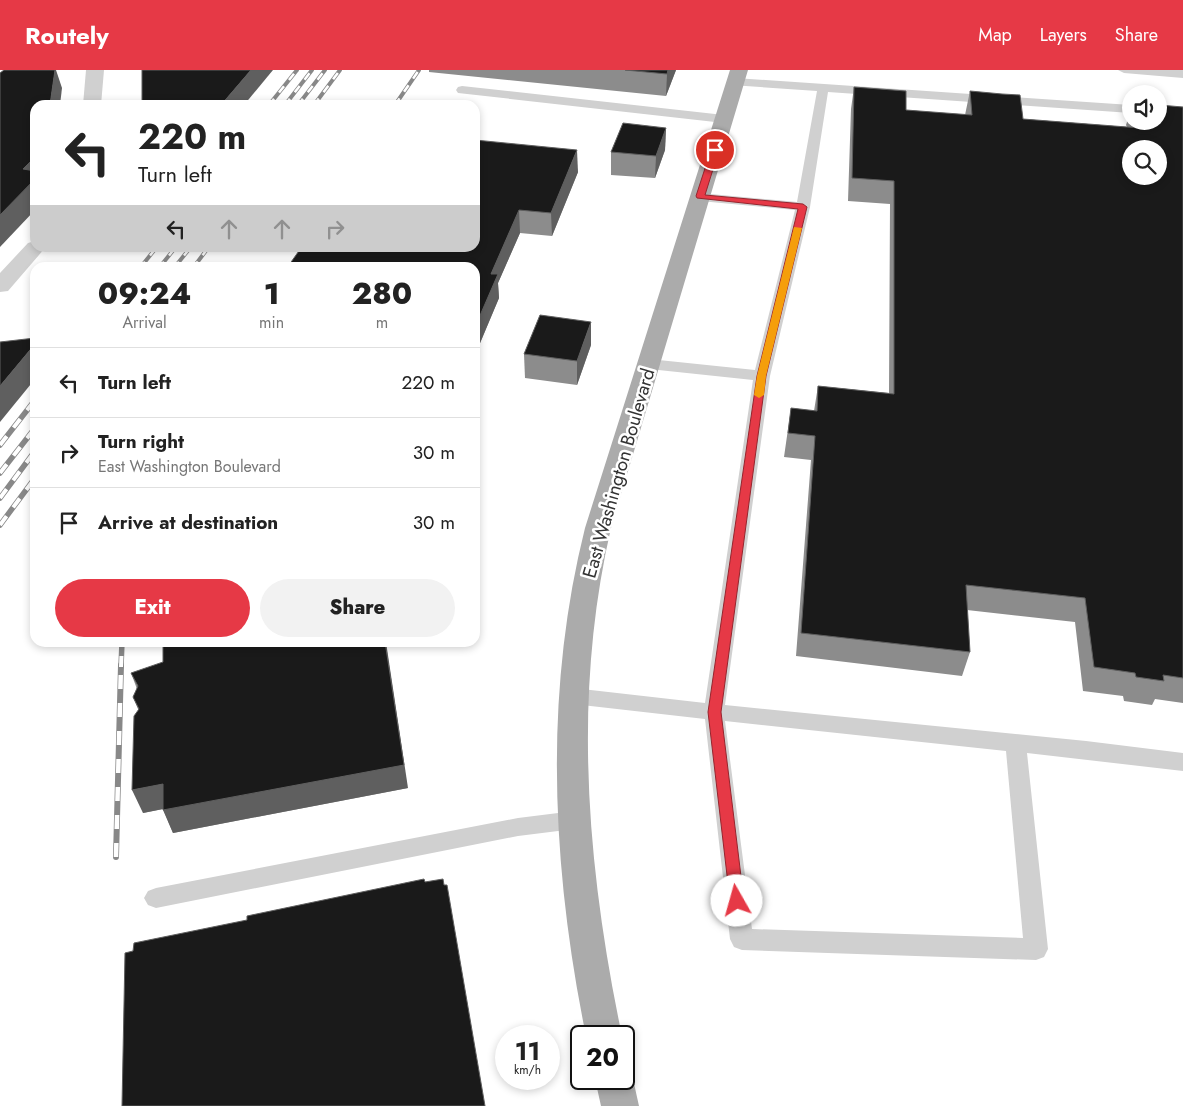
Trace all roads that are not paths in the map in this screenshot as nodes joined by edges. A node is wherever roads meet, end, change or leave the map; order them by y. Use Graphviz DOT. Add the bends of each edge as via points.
graph roads {
  1 [pos="95,70"];
  2 [pos="1124,70"];
  3 [pos="1183,74"];
  4 [pos="737,76"];
  5 [pos="823,88"];
  6 [pos="462,90"];
  7 [pos="92,100"];
  8 [pos="1122,108"];
  9 [pos="724,119"];
  10 [pos="700,196"];
  11 [pos="803,207"];
  12 [pos="31,252"];
  13 [pos="0,286"];
  14 [pos="649,364"];
  15 [pos="762,376"];
  16 [pos="573,696"];
  17 [pos="714,712"];
  18 [pos="1016,743"];
  19 [pos="1183,762"];
  20 [pos="574,820"];
  21 [pos="156,898"];
  22 [pos="602,1025"];
  23 [pos="616,1090"];
  24 [pos="620,1106"];
  1 -- 7 [label="street"];
  2 -- 3 [label="lane"];
  4 -- 5 [label="lane"];
  4 -- 9 [label="main road, East Washington Boulevard"];
  5 -- 8 [label="lane"];
  5 -- 11 [label="lane"];
  6 -- 9 [label="lane"];
  9 -- 10 [label="main road, East Washington Boulevard"];
  10 -- 11 [label="lane"];
  10 -- 14 [label="main road, East Washington Boulevard"];
  11 -- 15 [label="lane"];
  12 -- 13 [label="street"];
  14 -- 15 [label="lane"];
  14 -- 16 [label="main road, East Washington Boulevard" via="596,537 584,590"];
  15 -- 17 [label="lane"];
  16 -- 17 [label="lane"];
  16 -- 20 [label="main road, East Washington Boulevard"];
  17 -- 18 [label="lane"];
  17 -- 18 [label="lane" via="742,939 1036,949"];
  18 -- 19 [label="lane"];
  20 -- 21 [label="lane" via="518,827"];
  20 -- 22 [label="main road, East Washington Boulevard" via="590,971"];
  23 -- 24 [label="main road"];
}
